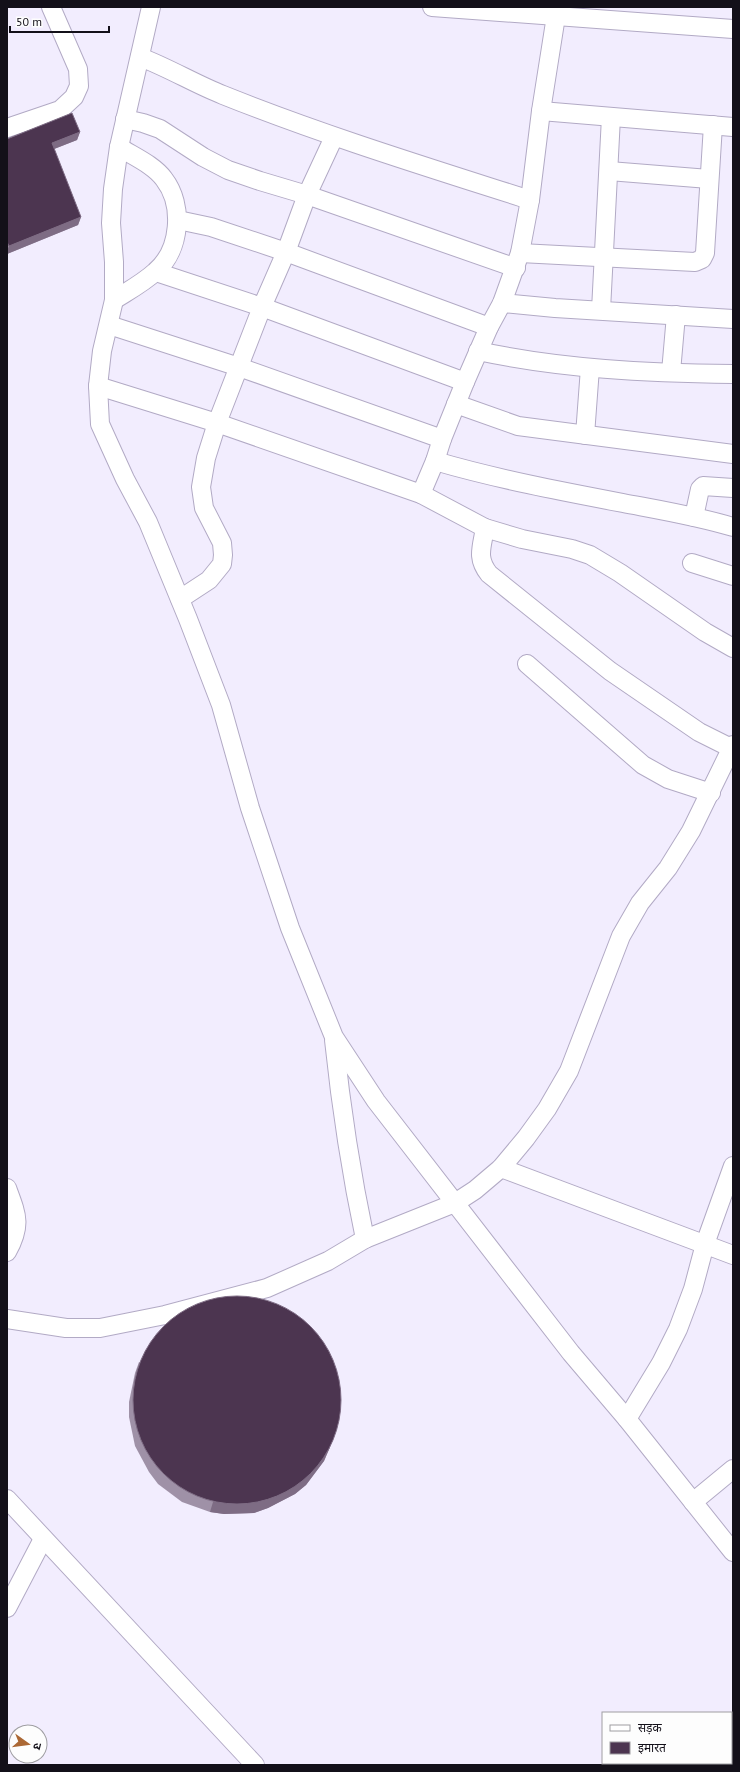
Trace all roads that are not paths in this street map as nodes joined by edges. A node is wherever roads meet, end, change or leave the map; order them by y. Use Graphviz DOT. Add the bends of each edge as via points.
graph roads {
  1 [pos="51,7"];
  2 [pos="151,7"];
  3 [pos="432,7"];
  4 [pos="592,13"];
  5 [pos="556,16"];
  6 [pos="733,28"];
  7 [pos="140,57"];
  8 [pos="541,111"];
  9 [pos="611,117"];
  10 [pos="125,119"];
  11 [pos="713,125"];
  12 [pos="733,127"];
  13 [pos="7,128"];
  14 [pos="334,137"];
  15 [pos="119,147"];
  16 [pos="609,171"];
  17 [pos="709,179"];
  18 [pos="307,195"];
  19 [pos="530,200"];
  20 [pos="178,220"];
  21 [pos="286,252"];
  22 [pos="605,258"];
  23 [pos="518,260"];
  24 [pos="156,272"];
  25 [pos="114,300"];
  26 [pos="502,304"];
  27 [pos="262,307"];
  28 [pos="601,310"];
  29 [pos="676,315"];
  30 [pos="733,319"];
  31 [pos="109,325"];
  32 [pos="489,327"];
  33 [pos="478,351"];
  34 [pos="239,367"];
  35 [pos="590,368"];
  36 [pos="671,372"];
  37 [pos="733,374"];
  38 [pos="465,382"];
  39 [pos="98,386"];
  40 [pos="456,404"];
  41 [pos="217,423"];
  42 [pos="585,435"];
  43 [pos="442,439"];
  44 [pos="733,454"];
  45 [pos="435,461"];
  46 [pos="733,488"];
  47 [pos="421,494"];
  48 [pos="694,517"];
  49 [pos="733,527"];
  50 [pos="486,528"];
  51 [pos="692,563"];
  52 [pos="733,576"];
  53 [pos="180,599"];
  54 [pos="733,648"];
  55 [pos="527,664"];
  56 [pos="733,747"];
  57 [pos="711,793"];
  58 [pos="334,1037"];
  59 [pos="733,1166"];
  60 [pos="501,1168"];
  61 [pos="7,1188"];
  62 [pos="455,1203"];
  63 [pos="365,1239"];
  64 [pos="705,1244"];
  65 [pos="7,1252"];
  66 [pos="733,1255"];
  67 [pos="7,1319"];
  68 [pos="627,1419"];
  69 [pos="733,1469"];
  70 [pos="7,1498"];
  71 [pos="693,1502"];
  72 [pos="43,1539"];
  73 [pos="733,1552"];
  74 [pos="7,1608"];
  75 [pos="255,1765"];
  1 -- 13 [label="street" via="78,69 79,86 74,97 60,110"];
  2 -- 7 [label="street"];
  3 -- 5 [label="street"];
  4 -- 5 [label="street"];
  4 -- 6 [label="street"];
  5 -- 8 [label="street"];
  7 -- 10 [label="street"];
  7 -- 14 [label="street" via="222,95"];
  8 -- 9 [label="street"];
  8 -- 19 [label="street"];
  9 -- 11 [label="street"];
  9 -- 16 [label="street"];
  10 -- 15 [label="street"];
  10 -- 18 [label="street" via="160,129 228,170"];
  11 -- 12 [label="street"];
  11 -- 17 [label="street"];
  14 -- 18 [label="street"];
  14 -- 19 [label="street"];
  15 -- 20 [label="street" via="150,166 164,179 175,200"];
  15 -- 25 [label="street" via="111,223"];
  16 -- 17 [label="street"];
  16 -- 22 [label="street"];
  17 -- 22 [label="street" via="705,253 702,259 695,262"];
  18 -- 21 [label="street"];
  18 -- 23 [label="street"];
  19 -- 23 [label="street"];
  20 -- 21 [label="street" via="211,227"];
  20 -- 24 [label="street" via="176,237"];
  21 -- 27 [label="street"];
  21 -- 32 [label="street"];
  22 -- 23 [label="street"];
  22 -- 28 [label="street"];
  23 -- 26 [label="street"];
  24 -- 25 [label="street"];
  24 -- 27 [label="street"];
  25 -- 31 [label="street"];
  26 -- 28 [label="street"];
  26 -- 32 [label="street"];
  27 -- 34 [label="street"];
  27 -- 38 [label="street"];
  28 -- 29 [label="street"];
  29 -- 30 [label="street"];
  29 -- 36 [label="street"];
  31 -- 34 [label="street"];
  31 -- 39 [label="street" via="102,351"];
  32 -- 33 [label="street"];
  33 -- 35 [label="street"];
  33 -- 38 [label="street"];
  34 -- 41 [label="street"];
  34 -- 43 [label="street"];
  35 -- 36 [label="street"];
  35 -- 42 [label="street"];
  36 -- 37 [label="street"];
  38 -- 40 [label="street"];
  39 -- 41 [label="street"];
  39 -- 53 [label="street" via="100,424 148,522"];
  40 -- 42 [label="street" via="518,426"];
  40 -- 43 [label="street"];
  41 -- 47 [label="street"];
  41 -- 53 [label="street" via="206,458 201,487 204,508 222,543 222,564 209,580"];
  42 -- 44 [label="street"];
  43 -- 45 [label="street"];
  45 -- 47 [label="street"];
  45 -- 48 [label="street" via="478,474"];
  46 -- 48 [label="street" via="703,486 700,489"];
  47 -- 50 [label="street"];
  48 -- 49 [label="street"];
  50 -- 54 [label="street" via="590,555"];
  50 -- 56 [label="street" via="480,558 489,574 616,675 699,732"];
  51 -- 52 [label="street"];
  53 -- 58 [label="street" via="220,705 250,808 290,928"];
  55 -- 57 [label="street" via="643,765 668,779"];
  56 -- 57 [label="street"];
  57 -- 60 [label="street" via="668,868 640,903 621,936 569,1071 547,1109"];
  58 -- 62 [label="street" via="376,1101"];
  58 -- 63 [label="street" via="340,1104"];
  59 -- 64 [label="street"];
  60 -- 62 [label="street"];
  60 -- 64 [label="street"];
  61 -- 65 [label="street" via="16,1214 16,1236"];
  62 -- 63 [label="street"];
  62 -- 68 [label="street" via="571,1353"];
  63 -- 67 [label="street" via="328,1261 267,1288 165,1315 100,1328 66,1328"];
  64 -- 66 [label="street"];
  64 -- 68 [label="street" via="693,1289 678,1329"];
  68 -- 71 [label="street"];
  69 -- 71 [label="street"];
  70 -- 72 [label="street"];
  71 -- 73 [label="street"];
  72 -- 74 [label="street"];
  72 -- 75 [label="street"];
}
